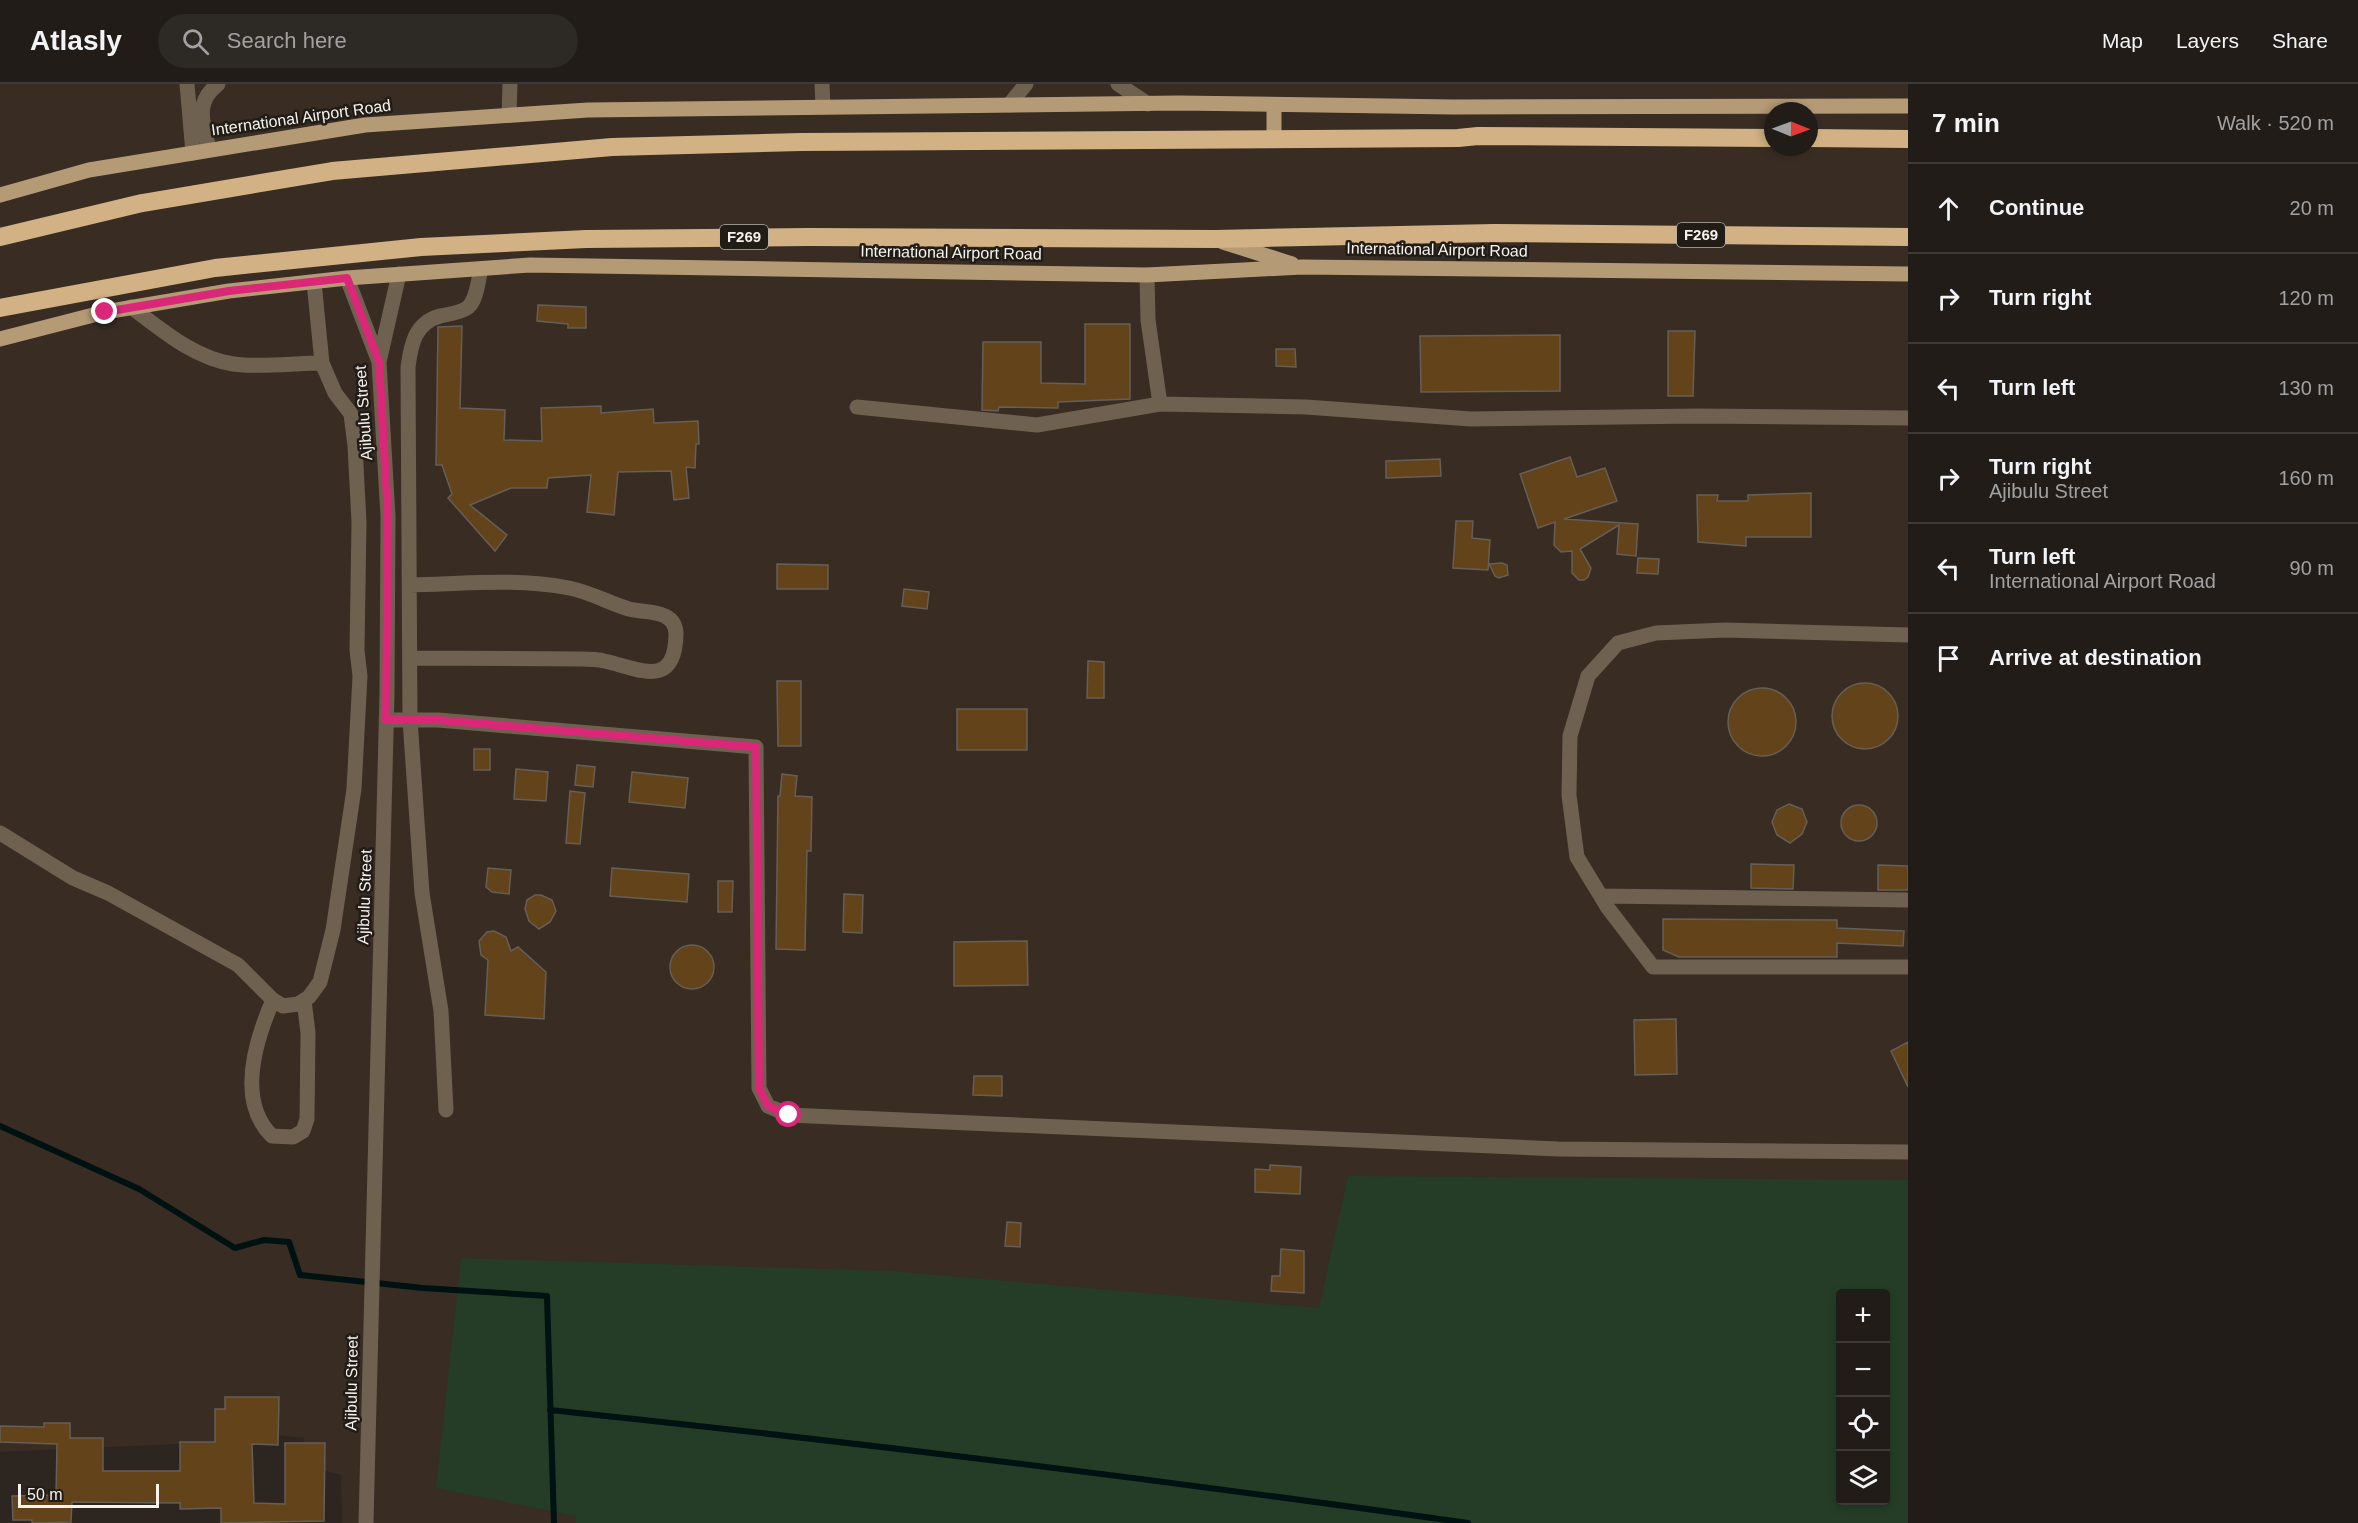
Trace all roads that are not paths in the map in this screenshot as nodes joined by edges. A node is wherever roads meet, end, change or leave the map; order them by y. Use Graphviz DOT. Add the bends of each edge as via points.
graph roads {
  1 [pos="187,84"];
  2 [pos="218,84"];
  3 [pos="510,84"];
  4 [pos="822,84"];
  5 [pos="1026,84"];
  6 [pos="1118,84"];
  7 [pos="1148,104"];
  8 [pos="1009,105"];
  9 [pos="1274,105"];
  10 [pos="1908,106"];
  11 [pos="823,107"];
  12 [pos="509,115"];
  13 [pos="1764,138"];
  14 [pos="1818,138"];
  15 [pos="1908,139"];
  16 [pos="1274,140"];
  17 [pos="209,149"];
  18 [pos="193,153"];
  19 [pos="0,195"];
  20 [pos="0,237"];
  21 [pos="1908,237"];
  22 [pos="1215,239"];
  23 [pos="1302,267"];
  24 [pos="481,268"];
  25 [pos="399,274"];
  26 [pos="1908,274"];
  27 [pos="1147,275"];
  28 [pos="347,278"];
  29 [pos="314,282"];
  30 [pos="131,307"];
  31 [pos="0,308"];
  32 [pos="0,339"];
  33 [pos="379,362"];
  34 [pos="322,363"];
  35 [pos="1160,404"];
  36 [pos="857,407"];
  37 [pos="1908,418"];
  38 [pos="410,585"];
  39 [pos="1908,635"];
  40 [pos="411,658"];
  41 [pos="386,720"];
  42 [pos="410,720"];
  43 [pos="0,833"];
  44 [pos="1601,896"];
  45 [pos="1908,900"];
  46 [pos="1908,967"];
  47 [pos="273,1000"];
  48 [pos="304,1000"];
  49 [pos="446,1110"];
  50 [pos="1908,1152"];
  51 [pos="366,1517"];
  1 -- 18 [label="street"];
  2 -- 17 [label="street" via="205,94 201,114"];
  3 -- 12 [label="street"];
  4 -- 11 [label="street"];
  5 -- 8 [label="street"];
  6 -- 7 [label="street"];
  7 -- 8 [label="main road, International Airport Road"];
  7 -- 9 [label="main road, International Airport Road"];
  8 -- 11 [label="main road, International Airport Road"];
  9 -- 10 [label="main road, International Airport Road"];
  9 -- 16 [label="main road"];
  11 -- 12 [label="main road, International Airport Road"];
  12 -- 17 [label="main road, International Airport Road" via="365,124"];
  13 -- 16 [label="highway" via="1478,135"];
  14 -- 15 [label="highway"];
  16 -- 20 [label="highway" via="801,142 624,146 455,158 332,171 142,203"];
  17 -- 18 [label="main road, International Airport Road"];
  18 -- 19 [label="main road, International Airport Road" via="89,170"];
  21 -- 22 [label="highway, International Airport Road / F269" via="1494,233"];
  22 -- 23 [label="main road"];
  22 -- 31 [label="highway, International Airport Road / F269" via="586,239 421,247 215,268"];
  23 -- 26 [label="main road, International Airport Road"];
  23 -- 27 [label="main road, International Airport Road"];
  24 -- 25 [label="main road, International Airport Road"];
  24 -- 27 [label="main road, International Airport Road" via="565,265"];
  24 -- 38 [label="street" via="468,307 424,324 410,350"];
  25 -- 28 [label="main road, International Airport Road"];
  25 -- 33 [label="street"];
  27 -- 35 [label="street" via="1148,320"];
  28 -- 29 [label="main road, International Airport Road"];
  28 -- 33 [label="street, Ajibulu Street"];
  29 -- 30 [label="main road, International Airport Road"];
  29 -- 34 [label="street"];
  30 -- 32 [label="main road, International Airport Road"];
  30 -- 34 [label="street" via="178,342 233,364"];
  33 -- 41 [label="street, Ajibulu Street" via="388,516"];
  34 -- 48 [label="street" via="335,393 351,414 355,446 360,676 354,789 333,930 320,982"];
  35 -- 36 [label="street" via="1037,425"];
  35 -- 37 [label="street" via="1306,407 1471,419"];
  38 -- 40 [label="street"];
  38 -- 40 [label="street" via="535,583 571,588 665,616 676,629 669,663 655,672 642,673 592,660"];
  39 -- 44 [label="street" via="1725,630 1656,633 1618,643 1588,676 1570,736 1569,795 1577,857"];
  40 -- 42 [label="street"];
  41 -- 42 [label="street"];
  41 -- 51 [label="street, Ajibulu Street"];
  42 -- 49 [label="street" via="422,893 441,1011"];
  42 -- 50 [label="street" via="756,747 759,1088 768,1106 789,1115 1558,1149"];
  43 -- 47 [label="street" via="73,878 108,893 238,965"];
  44 -- 45 [label="street"];
  44 -- 46 [label="street" via="1653,967"];
  47 -- 48 [label="street" via="290,1006"];
  47 -- 48 [label="street" via="254,1048 255,1106 262,1125 272,1136 293,1137 303,1131 307,1119 308,1034"];
}
